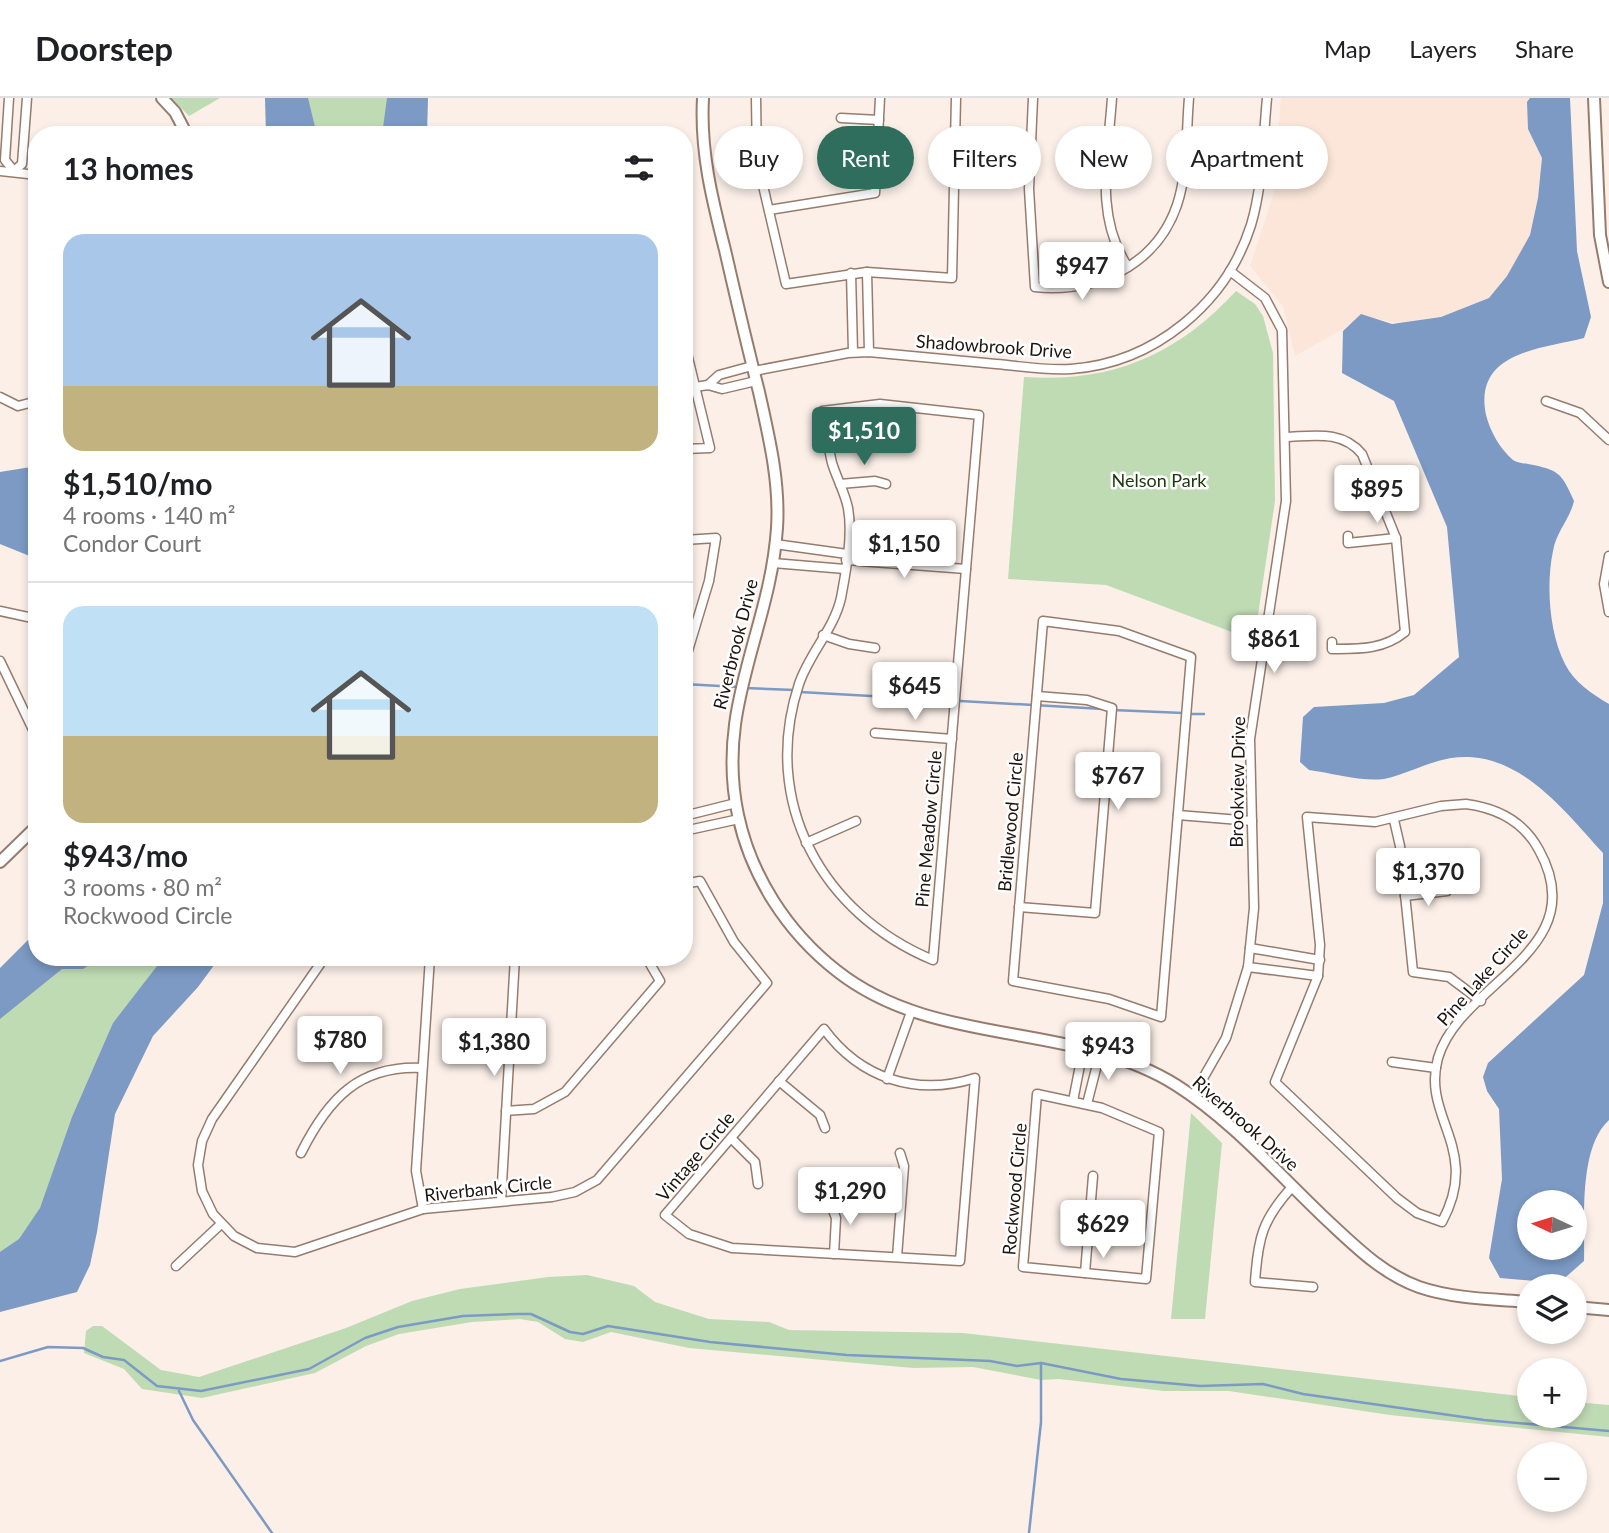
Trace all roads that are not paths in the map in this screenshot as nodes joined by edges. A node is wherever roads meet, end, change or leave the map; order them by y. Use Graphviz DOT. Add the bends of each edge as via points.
graph roads {
  1 [pos="9,98"];
  2 [pos="27,98"];
  3 [pos="162,98"];
  4 [pos="704,98"];
  5 [pos="756,98"];
  6 [pos="880,98"];
  7 [pos="956,98"];
  8 [pos="1033,98"];
  9 [pos="1112,98"];
  10 [pos="1189,98"];
  11 [pos="1266,98"];
  12 [pos="1594,98"];
  13 [pos="841,118"];
  14 [pos="879,120"];
  15 [pos="183,126"];
  16 [pos="1187,126"];
  17 [pos="1264,126"];
  18 [pos="0,171"];
  19 [pos="14,171"];
  20 [pos="28,173"];
  21 [pos="1181,189"];
  22 [pos="1258,189"];
  23 [pos="769,210"];
  24 [pos="1128,267"];
  25 [pos="1230,271"];
  26 [pos="867,272"];
  27 [pos="851,273"];
  28 [pos="1609,282"];
  29 [pos="853,352"];
  30 [pos="869,352"];
  31 [pos="754,373"];
  32 [pos="693,379"];
  33 [pos="708,385"];
  34 [pos="695,387"];
  35 [pos="1,398"];
  36 [pos="1546,401"];
  37 [pos="28,403"];
  38 [pos="1286,437"];
  39 [pos="1609,440"];
  40 [pos="693,449"];
  41 [pos="841,484"];
  42 [pos="886,484"];
  43 [pos="1348,536"];
  44 [pos="1396,538"];
  45 [pos="693,539"];
  46 [pos="775,544"];
  47 [pos="825,551"];
  48 [pos="1609,556"];
  49 [pos="846,561"];
  50 [pos="773,563"];
  51 [pos="823,565"];
  52 [pos="966,569"];
  53 [pos="0,611"];
  54 [pos="1609,611"];
  55 [pos="28,617"];
  56 [pos="693,634"];
  57 [pos="823,635"];
  58 [pos="1332,642"];
  59 [pos="876,649"];
  60 [pos="0,661"];
  61 [pos="1037,696"];
  62 [pos="28,719"];
  63 [pos="875,733"];
  64 [pos="952,739"];
  65 [pos="736,803"];
  66 [pos="693,814"];
  67 [pos="1178,815"];
  68 [pos="739,819"];
  69 [pos="1394,820"];
  70 [pos="856,821"];
  71 [pos="1252,821"];
  72 [pos="693,829"];
  73 [pos="28,835"];
  74 [pos="806,843"];
  75 [pos="0,862"];
  76 [pos="693,882"];
  77 [pos="1447,891"];
  78 [pos="1405,896"];
  79 [pos="1019,907"];
  80 [pos="1250,948"];
  81 [pos="1301,957"];
  82 [pos="1320,960"];
  83 [pos="319,966"];
  84 [pos="429,966"];
  85 [pos="514,966"];
  86 [pos="651,966"];
  87 [pos="1248,967"];
  88 [pos="1298,973"];
  89 [pos="1318,976"];
  90 [pos="1481,1001"];
  91 [pos="911,1012"];
  92 [pos="1083,1049"];
  93 [pos="1100,1053"];
  94 [pos="1392,1062"];
  95 [pos="422,1068"];
  96 [pos="1436,1068"];
  97 [pos="887,1079"];
  98 [pos="779,1081"];
  99 [pos="1076,1083"];
  100 [pos="1091,1088"];
  101 [pos="1193,1097"];
  102 [pos="1073,1101"];
  103 [pos="1087,1104"];
  104 [pos="506,1111"];
  105 [pos="825,1128"];
  106 [pos="731,1138"];
  107 [pos="301,1153"];
  108 [pos="900,1153"];
  109 [pos="1093,1176"];
  110 [pos="758,1184"];
  111 [pos="1292,1187"];
  112 [pos="501,1201"];
  113 [pos="831,1205"];
  114 [pos="423,1209"];
  115 [pos="221,1224"];
  116 [pos="834,1254"];
  117 [pos="897,1257"];
  118 [pos="176,1266"];
  119 [pos="1085,1273"];
  120 [pos="1313,1287"];
  121 [pos="1517,1302"];
  122 [pos="1587,1308"];
  123 [pos="1609,1310"];
  1 -- 19 [label="street" via="5,160"];
  2 -- 19 [label="street" via="22,164"];
  3 -- 15 [label="street"];
  4 -- 31 [label="street, Riverbrook Drive" via="706,169"];
  5 -- 23 [label="street" via="756,150"];
  6 -- 14 [label="street"];
  7 -- 26 [label="street" via="952,278"];
  8 -- 24 [label="street" via="1030,189 1035,287 1088,286"];
  9 -- 24 [label="street" via="1106,219"];
  10 -- 16 [label="street"];
  11 -- 17 [label="street, Shadowbrook Drive"];
  12 -- 28 [label="street" via="1600,235"];
  13 -- 14 [label="street"];
  14 -- 23 [label="street" via="875,194"];
  18 -- 19 [label="street"];
  19 -- 20 [label="street"];
  21 -- 24 [label="street" via="1157,242"];
  22 -- 25 [label="street, Shadowbrook Drive" via="1254,214"];
  23 -- 27 [label="street" via="786,284"];
  25 -- 30 [label="street, Shadowbrook Drive" via="1204,305 1163,339 1092,366 1054,370"];
  25 -- 38 [label="street, Brookview Drive" via="1265,298 1279,322 1284,344"];
  26 -- 27 [label="street"];
  26 -- 30 [label="street"];
  27 -- 29 [label="street"];
  29 -- 30 [label="street, Shadowbrook Drive"];
  29 -- 31 [label="street, Shadowbrook Drive"];
  31 -- 33 [label="street" via="722,389"];
  31 -- 33 [label="street" via="719,374"];
  31 -- 46 [label="street, Riverbrook Drive" via="775,473"];
  32 -- 34 [label="street"];
  33 -- 34 [label="street"];
  34 -- 40 [label="street" via="710,448"];
  35 -- 37 [label="street" via="18,406"];
  36 -- 39 [label="street" via="1580,413"];
  38 -- 44 [label="street" via="1334,436 1356,446"];
  38 -- 71 [label="street, Brookview Drive" via="1284,524 1252,726"];
  41 -- 42 [label="street"];
  41 -- 49 [label="street, Pine Meadow Circle" via="849,511"];
  41 -- 52 [label="street, Pine Meadow Circle" via="822,411 880,404 979,415"];
  43 -- 44 [label="street" via="1348,542"];
  44 -- 58 [label="street" via="1405,632 1365,649 1332,649"];
  45 -- 56 [label="street" via="716,538"];
  46 -- 47 [label="street"];
  46 -- 50 [label="street, Riverbrook Drive"];
  47 -- 49 [label="street"];
  47 -- 51 [label="street"];
  48 -- 54 [label="street" via="1604,584"];
  49 -- 51 [label="street"];
  49 -- 52 [label="street"];
  49 -- 57 [label="street, Pine Meadow Circle" via="837,610"];
  50 -- 51 [label="street"];
  50 -- 65 [label="street, Riverbrook Drive" via="736,705 731,757"];
  52 -- 64 [label="street, Pine Meadow Circle"];
  53 -- 55 [label="street"];
  57 -- 59 [label="street"];
  57 -- 74 [label="street, Pine Meadow Circle" via="800,683 788,739 791,796"];
  60 -- 62 [label="street"];
  61 -- 67 [label="street, Bridlewood Circle" via="1043,621 1110,629 1191,657"];
  61 -- 79 [label="street, Bridlewood Circle"];
  61 -- 79 [label="street" via="1087,700 1112,708 1095,914"];
  63 -- 64 [label="street"];
  64 -- 74 [label="street, Pine Meadow Circle" via="933,960 895,943 862,918 833,888"];
  65 -- 66 [label="street"];
  65 -- 68 [label="street, Riverbrook Drive"];
  67 -- 71 [label="street"];
  67 -- 79 [label="street, Bridlewood Circle" via="1161,1017 1109,999 1013,981"];
  68 -- 72 [label="street"];
  68 -- 91 [label="street, Riverbrook Drive" via="762,882 803,940 848,979"];
  69 -- 78 [label="street"];
  69 -- 82 [label="street, Pine Lake Circle" via="1307,817"];
  69 -- 90 [label="street, Pine Lake Circle" via="1441,806 1480,806 1504,815 1524,830 1545,861 1551,900 1541,936"];
  70 -- 74 [label="street"];
  71 -- 80 [label="street, Brookview Drive"];
  73 -- 75 [label="street"];
  76 -- 112 [label="street, Riverbank Circle" via="700,881 734,943 767,983 597,1180 564,1195"];
  77 -- 78 [label="street"];
  78 -- 90 [label="street" via="1413,972 1449,977"];
  80 -- 81 [label="street"];
  80 -- 87 [label="street, Brookview Drive"];
  81 -- 82 [label="street"];
  81 -- 88 [label="street"];
  82 -- 89 [label="street, Pine Lake Circle"];
  83 -- 115 [label="street, Riverbank Circle" via="212,1119 202,1141 198,1165 202,1191"];
  84 -- 95 [label="street"];
  85 -- 104 [label="street"];
  86 -- 104 [label="street" via="660,981 565,1092 534,1109"];
  87 -- 88 [label="street"];
  87 -- 101 [label="street, Brookview Drive" via="1226,1038"];
  88 -- 89 [label="street"];
  89 -- 96 [label="street, Pine Lake Circle" via="1275,1082 1406,1206 1442,1222 1457,1173 1454,1146 1436,1093"];
  90 -- 96 [label="street, Pine Lake Circle" via="1448,1037"];
  91 -- 92 [label="street, Riverbrook Drive"];
  91 -- 97 [label="street"];
  92 -- 93 [label="street, Riverbrook Drive"];
  92 -- 99 [label="street"];
  93 -- 100 [label="street"];
  93 -- 101 [label="street, Riverbrook Drive" via="1157,1074"];
  94 -- 96 [label="street"];
  95 -- 107 [label="street" via="389,1068 354,1083 335,1101"];
  95 -- 114 [label="street" via="416,1171"];
  97 -- 98 [label="street, Vintage Circle" via="857,1063 824,1029"];
  97 -- 117 [label="street, Vintage Circle" via="932,1087 975,1078 960,1261"];
  98 -- 105 [label="street" via="820,1115"];
  98 -- 106 [label="street, Vintage Circle"];
  99 -- 100 [label="street"];
  99 -- 102 [label="street"];
  100 -- 103 [label="street"];
  101 -- 111 [label="street, Riverbrook Drive"];
  102 -- 103 [label="street, Rockwood Circle"];
  102 -- 119 [label="street, Rockwood Circle" via="1037,1094 1023,1267"];
  103 -- 119 [label="street, Rockwood Circle" via="1159,1132 1146,1279"];
  104 -- 112 [label="street"];
  106 -- 110 [label="street" via="755,1162"];
  106 -- 116 [label="street, Vintage Circle" via="665,1214 689,1234 717,1245"];
  108 -- 117 [label="street" via="904,1166"];
  109 -- 119 [label="street"];
  111 -- 120 [label="street" via="1263,1226 1255,1282"];
  111 -- 121 [label="street, Riverbrook Drive" via="1369,1259 1400,1279 1451,1295"];
  112 -- 114 [label="street, Riverbank Circle"];
  113 -- 116 [label="street" via="836,1218"];
  114 -- 115 [label="street, Riverbank Circle" via="295,1252 257,1248"];
  115 -- 118 [label="street"];
  116 -- 117 [label="street, Vintage Circle"];
  122 -- 123 [label="street"];
}
